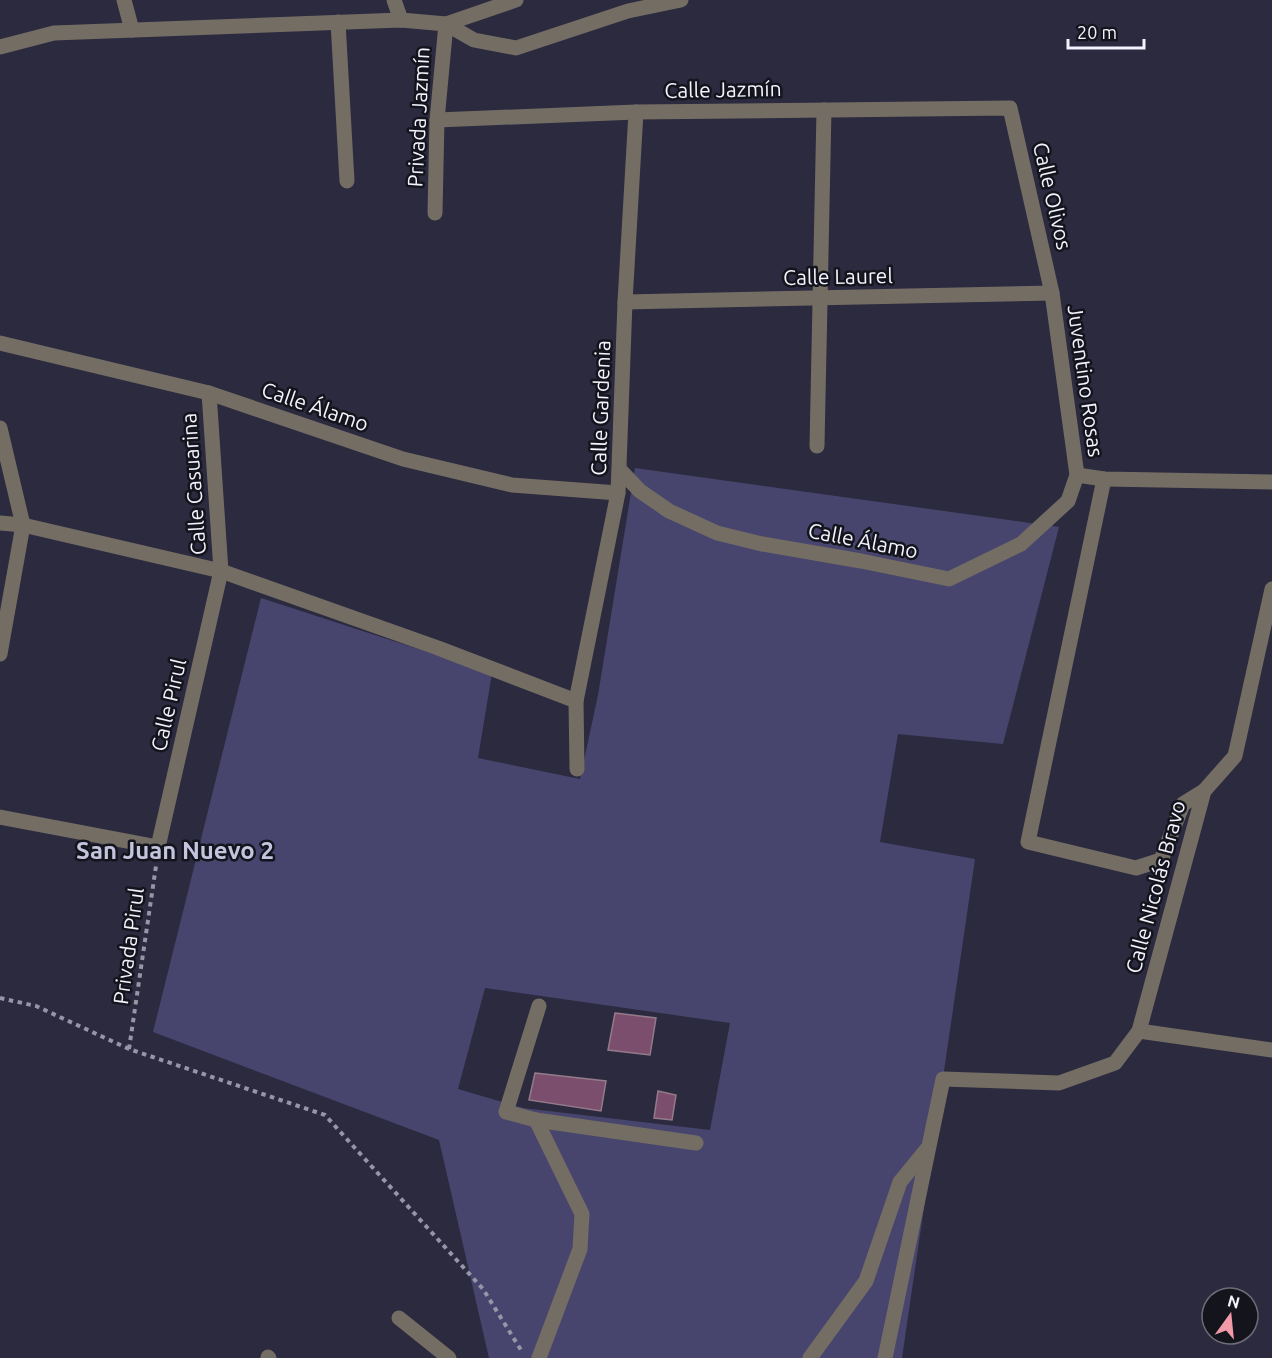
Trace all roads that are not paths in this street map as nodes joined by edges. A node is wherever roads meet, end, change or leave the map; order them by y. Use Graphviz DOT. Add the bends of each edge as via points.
graph roads {
  1 [pos="124,0"];
  2 [pos="394,0"];
  3 [pos="516,0"];
  4 [pos="681,0"];
  5 [pos="401,20"];
  6 [pos="338,22"];
  7 [pos="446,24"];
  8 [pos="132,30"];
  9 [pos="0,47"];
  10 [pos="1010,108"];
  11 [pos="824,110"];
  12 [pos="636,112"];
  13 [pos="437,120"];
  14 [pos="347,181"];
  15 [pos="435,213"];
  16 [pos="1052,293"];
  17 [pos="819,299"];
  18 [pos="626,302"];
  19 [pos="0,343"];
  20 [pos="209,393"];
  21 [pos="0,428"];
  22 [pos="816,446"];
  23 [pos="620,470"];
  24 [pos="1077,475"];
  25 [pos="1104,479"];
  26 [pos="1272,482"];
  27 [pos="618,493"];
  28 [pos="0,523"];
  29 [pos="23,525"];
  30 [pos="221,571"];
  31 [pos="1272,589"];
  32 [pos="0,654"];
  33 [pos="576,701"];
  34 [pos="577,769"];
  35 [pos="1204,791"];
  36 [pos="0,817"];
  37 [pos="539,1005"];
  38 [pos="1139,1031"];
  39 [pos="1272,1050"];
  40 [pos="536,1120"];
  41 [pos="696,1143"];
  42 [pos="929,1147"];
  43 [pos="399,1318"];
  44 [pos="449,1358"];
  45 [pos="539,1358"];
  46 [pos="810,1358"];
  47 [pos="885,1358"];
  1 -- 8 [label="street"];
  2 -- 5 [label="street"];
  3 -- 7 [label="street"];
  4 -- 7 [label="street" via="628,11 516,48 474,40"];
  5 -- 6 [label="street"];
  5 -- 7 [label="street"];
  6 -- 8 [label="street"];
  6 -- 14 [label="street"];
  7 -- 13 [label="street, Privada Jazmín"];
  8 -- 9 [label="street" via="54,33"];
  10 -- 11 [label="street, Calle Jazmín"];
  10 -- 16 [label="street, Calle Olivos"];
  11 -- 12 [label="street, Calle Jazmín"];
  11 -- 17 [label="street"];
  12 -- 13 [label="street, Calle Jazmín"];
  12 -- 18 [label="street, Calle Gardenia"];
  13 -- 15 [label="street, Privada Jazmín"];
  16 -- 17 [label="street, Calle Laurel"];
  16 -- 24 [label="street, Juventino Rosas"];
  17 -- 18 [label="street, Calle Laurel"];
  17 -- 22 [label="street"];
  18 -- 23 [label="street, Calle Gardenia"];
  19 -- 20 [label="street, Calle Álamo"];
  20 -- 27 [label="street, Calle Álamo" via="403,459 512,485"];
  20 -- 30 [label="street, Calle Casuarina"];
  21 -- 29 [label="street"];
  23 -- 24 [label="street, Calle Álamo" via="640,491 669,511 717,533 949,579 1021,544 1068,501"];
  23 -- 27 [label="street, Calle Gardenia"];
  24 -- 25 [label="street"];
  25 -- 26 [label="street"];
  25 -- 35 [label="street" via="1028,842 1136,868 1161,860 1183,804"];
  27 -- 33 [label="street, Calle Gardenia"];
  28 -- 29 [label="street"];
  29 -- 30 [label="street"];
  29 -- 32 [label="street"];
  30 -- 33 [label="street"];
  30 -- 36 [label="street, Calle Pirul" via="159,848"];
  31 -- 35 [label="street, Calle Nicolás Bravo" via="1235,756"];
  33 -- 34 [label="street, Calle Gardenia"];
  35 -- 38 [label="street, Calle Nicolás Bravo"];
  37 -- 40 [label="street" via="506,1112"];
  38 -- 39 [label="street"];
  38 -- 42 [label="street" via="1115,1063 1059,1083 943,1079"];
  40 -- 41 [label="street"];
  40 -- 45 [label="street" via="582,1214 580,1249"];
  42 -- 46 [label="street" via="900,1182 866,1281"];
  42 -- 47 [label="street"];
  43 -- 44 [label="street"];
}
